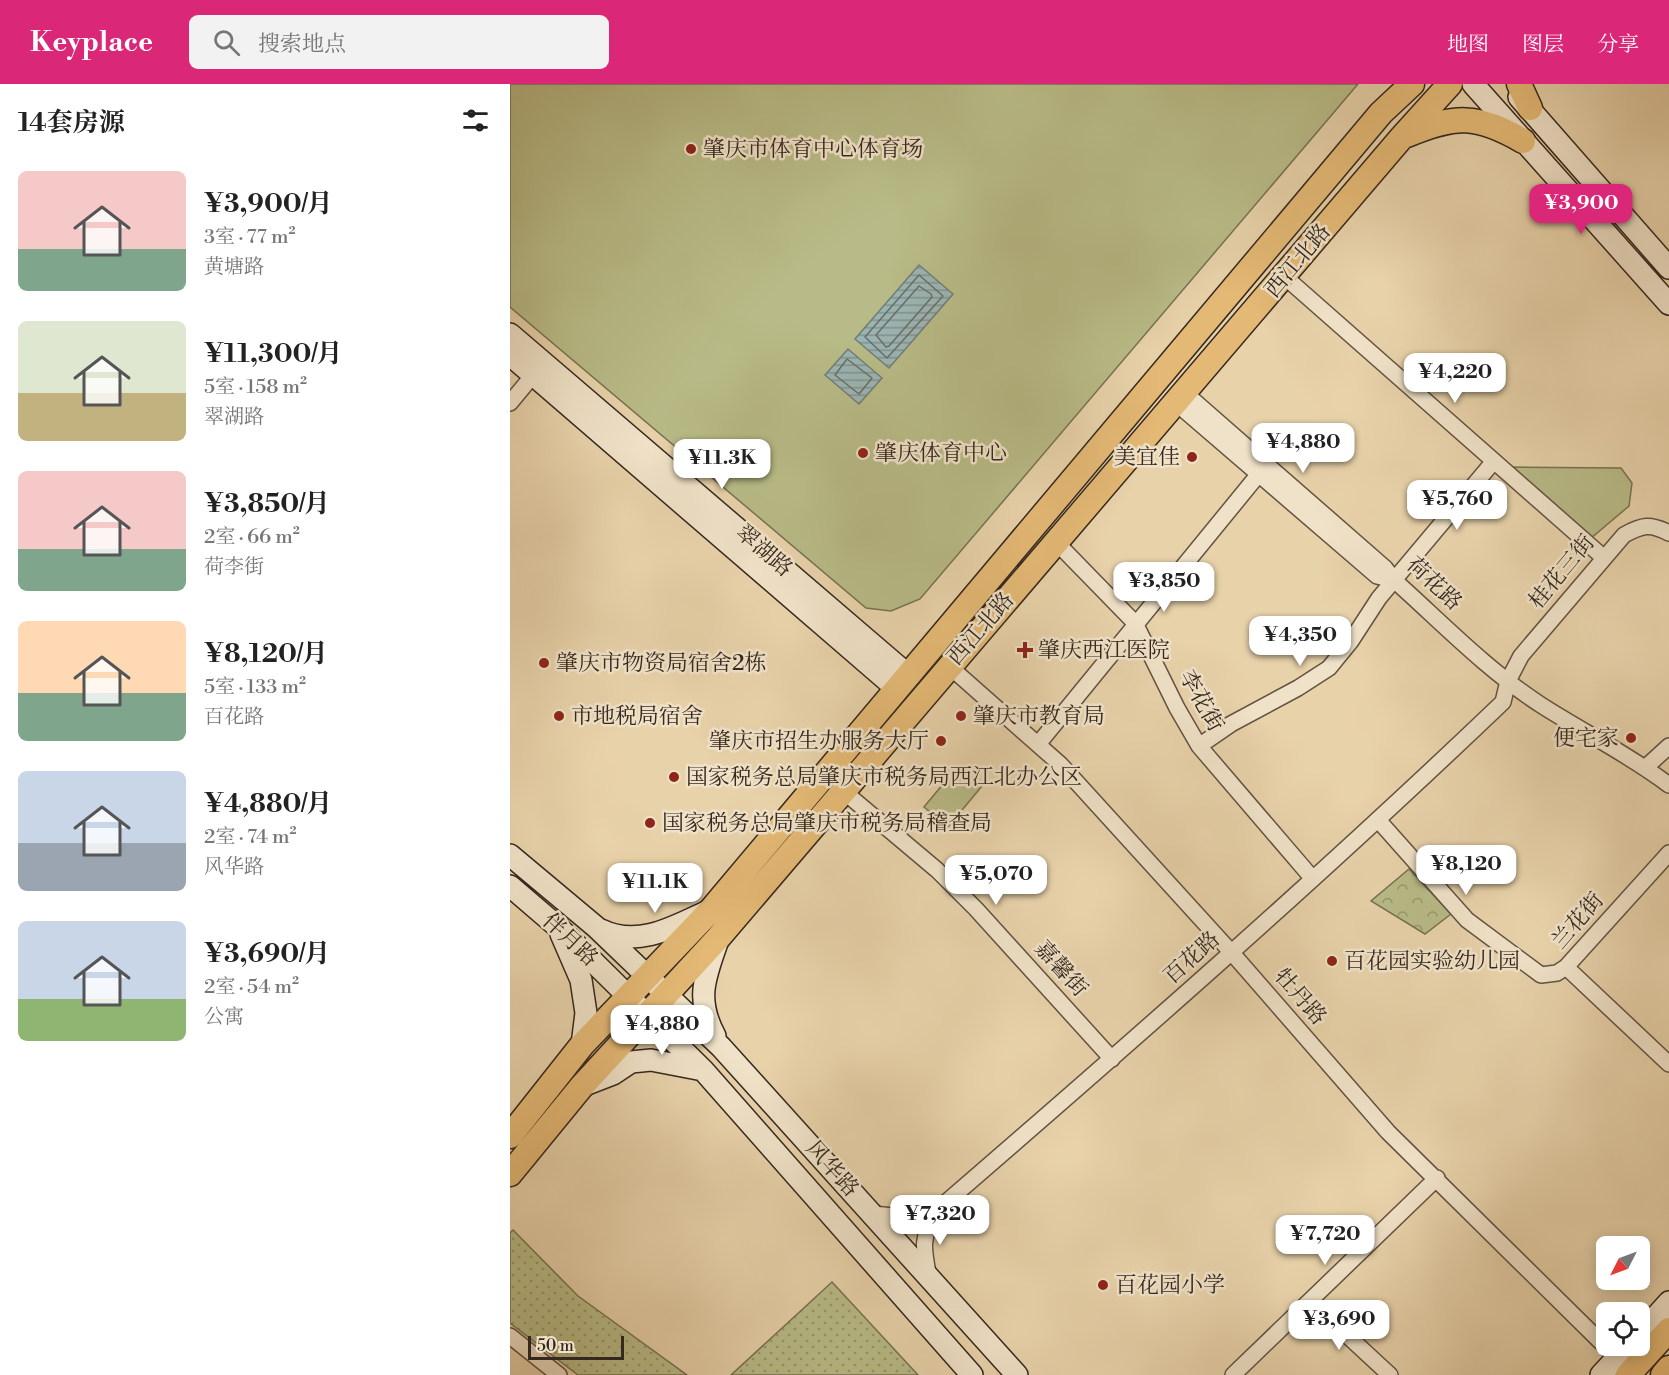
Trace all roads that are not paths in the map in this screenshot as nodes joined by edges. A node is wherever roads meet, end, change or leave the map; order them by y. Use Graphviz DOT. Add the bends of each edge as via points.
graph roads {
  1 [pos="1396,84"];
  2 [pos="1412,84"];
  3 [pos="1450,84"];
  4 [pos="1473,84"];
  5 [pos="1508,84"];
  6 [pos="1519,84"];
  7 [pos="1530,108"];
  8 [pos="1381,113"];
  9 [pos="1402,137"];
  10 [pos="1523,141"];
  11 [pos="1349,152"];
  12 [pos="1375,170"];
  13 [pos="1669,268"];
  14 [pos="1285,277"];
  15 [pos="1669,304"];
  16 [pos="510,334"];
  17 [pos="510,355"];
  18 [pos="539,369"];
  19 [pos="1180,398"];
  20 [pos="510,403"];
  21 [pos="1494,461"];
  22 [pos="1263,469"];
  23 [pos="1669,533"];
  24 [pos="1056,542"];
  25 [pos="1603,557"];
  26 [pos="1394,580"];
  27 [pos="1135,623"];
  28 [pos="949,666"];
  29 [pos="1508,681"];
  30 [pos="902,682"];
  31 [pos="1039,743"];
  32 [pos="1199,746"];
  33 [pos="1669,746"];
  34 [pos="1646,768"];
  35 [pos="1669,784"];
  36 [pos="842,790"];
  37 [pos="1379,821"];
  38 [pos="1669,853"];
  39 [pos="510,855"];
  40 [pos="1313,879"];
  41 [pos="510,886"];
  42 [pos="728,889"];
  43 [pos="747,904"];
  44 [pos="711,910"];
  45 [pos="596,927"];
  46 [pos="559,928"];
  47 [pos="719,937"];
  48 [pos="1232,953"];
  49 [pos="1566,967"];
  50 [pos="647,977"];
  51 [pos="666,995"];
  52 [pos="629,997"];
  53 [pos="648,1015"];
  54 [pos="582,1046"];
  55 [pos="721,1047"];
  56 [pos="1112,1059"];
  57 [pos="1669,1064"];
  58 [pos="704,1070"];
  59 [pos="582,1086"];
  60 [pos="544,1094"];
  61 [pos="770,1101"];
  62 [pos="564,1109"];
  63 [pos="748,1120"];
  64 [pos="510,1136"];
  65 [pos="510,1174"];
  66 [pos="1437,1178"];
  67 [pos="935,1212"];
  68 [pos="873,1214"];
  69 [pos="929,1278"];
  70 [pos="1311,1302"];
  71 [pos="1669,1302"];
  72 [pos="1650,1323"];
  73 [pos="1669,1330"];
  74 [pos="510,1336"];
  75 [pos="1625,1359"];
  76 [pos="1669,1368"];
  77 [pos="559,1375"];
  78 [pos="972,1375"];
  79 [pos="1017,1375"];
  80 [pos="1233,1375"];
  81 [pos="1390,1375"];
  82 [pos="1601,1375"];
  83 [pos="1663,1375"];
  1 -- 8 [label="main road"];
  2 -- 8 [label="main road, 西江北路"];
  3 -- 9 [label="main road, 西江北路"];
  4 -- 10 [label="main road"];
  5 -- 7 [label="main road"];
  6 -- 7 [label="main road"];
  7 -- 13 [label="main road"];
  8 -- 11 [label="main road, 西江北路"];
  9 -- 10 [label="main road" via="1434,124 1464,119 1498,127"];
  9 -- 12 [label="main road, 西江北路"];
  10 -- 15 [label="main road"];
  11 -- 12 [label="main road"];
  11 -- 30 [label="main road, 西江北路"];
  12 -- 14 [label="main road, 西江北路"];
  14 -- 19 [label="main road, 西江北路"];
  14 -- 21 [label="street"];
  16 -- 18 [label="main road, 翠湖路"];
  17 -- 18 [label="main road, 翠湖路"];
  18 -- 20 [label="street"];
  18 -- 30 [label="main road, 翠湖路"];
  19 -- 22 [label="street, 荷花路"];
  19 -- 24 [label="main road, 西江北路"];
  21 -- 25 [label="street"];
  21 -- 26 [label="street"];
  22 -- 26 [label="street, 荷花路" via="1385,568"];
  22 -- 27 [label="street"];
  23 -- 25 [label="street, 桂花三街" via="1653,525 1641,525 1624,535"];
  24 -- 27 [label="street, 李花街"];
  24 -- 28 [label="main road, 西江北路"];
  25 -- 29 [label="street, 桂花三街" via="1521,656"];
  26 -- 29 [label="street, 荷花路"];
  26 -- 32 [label="street" via="1329,668"];
  27 -- 31 [label="street"];
  27 -- 32 [label="street, 李花街"];
  28 -- 31 [label="street, 牡丹路"];
  28 -- 36 [label="main road, 西江北路"];
  29 -- 34 [label="street, 荷花路" via="1540,705"];
  29 -- 37 [label="street, 百花路" via="1503,702"];
  30 -- 42 [label="main road, 西江北路"];
  31 -- 48 [label="street, 牡丹路"];
  32 -- 40 [label="street, 李花街"];
  33 -- 34 [label="street"];
  34 -- 35 [label="street, 荷花路"];
  36 -- 43 [label="main road, 西江北路"];
  36 -- 56 [label="street, 嘉馨街" via="937,870"];
  37 -- 40 [label="street, 百花路"];
  37 -- 49 [label="street" via="1476,927 1541,975"];
  38 -- 49 [label="street, 兰花街"];
  39 -- 45 [label="main road, 伴月路"];
  40 -- 48 [label="street, 百花路"];
  41 -- 46 [label="main road, 伴月路"];
  42 -- 43 [label="main road"];
  42 -- 44 [label="main road, 西江北路"];
  43 -- 47 [label="main road, 西江北路"];
  44 -- 45 [label="main road" via="666,931 643,936 614,936"];
  44 -- 50 [label="main road, 西江北路"];
  45 -- 50 [label="main road, 伴月路"];
  46 -- 52 [label="main road, 伴月路"];
  46 -- 54 [label="main road" via="581,980 586,1013"];
  47 -- 51 [label="main road, 西江北路"];
  47 -- 55 [label="main road" via="705,978 703,998 706,1019"];
  48 -- 56 [label="street, 百花路"];
  48 -- 66 [label="street, 牡丹路" via="1388,1132"];
  49 -- 57 [label="street, 兰花街"];
  50 -- 51 [label="main road, 伴月路"];
  50 -- 52 [label="main road, 西江北路"];
  51 -- 53 [label="main road, 西江北路"];
  51 -- 55 [label="main road, 风华路"];
  52 -- 53 [label="main road, 伴月路"];
  52 -- 54 [label="main road, 西江北路"];
  53 -- 58 [label="main road, 风华路"];
  53 -- 59 [label="main road, 西江北路"];
  54 -- 60 [label="main road, 西江北路"];
  55 -- 61 [label="main road, 风华路"];
  56 -- 67 [label="street, 百花路"];
  58 -- 59 [label="main road" via="651,1060 631,1062"];
  58 -- 63 [label="main road, 风华路"];
  59 -- 62 [label="main road, 西江北路"];
  60 -- 62 [label="main road"];
  60 -- 64 [label="main road, 西江北路"];
  61 -- 63 [label="main road"];
  61 -- 68 [label="main road, 风华路"];
  62 -- 65 [label="main road, 西江北路"];
  63 -- 78 [label="main road, 风华路"];
  66 -- 70 [label="street"];
  66 -- 75 [label="street, 牡丹路"];
  67 -- 68 [label="street"];
  67 -- 69 [label="street" via="924,1234"];
  68 -- 69 [label="main road, 风华路"];
  69 -- 79 [label="main road, 风华路"];
  70 -- 80 [label="street"];
  70 -- 81 [label="street"];
  71 -- 72 [label="main road"];
  73 -- 75 [label="main road"];
  74 -- 77 [label="street"];
  75 -- 82 [label="main road"];
  76 -- 83 [label="main road"];
}
